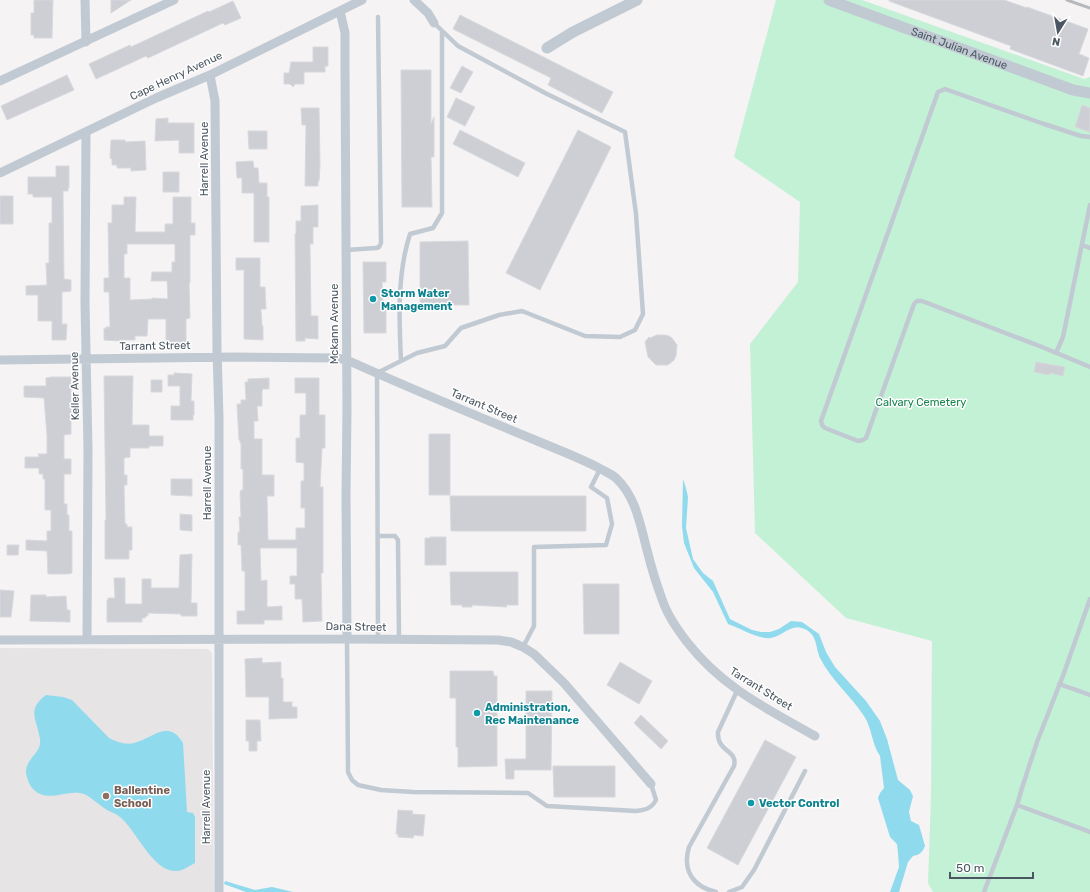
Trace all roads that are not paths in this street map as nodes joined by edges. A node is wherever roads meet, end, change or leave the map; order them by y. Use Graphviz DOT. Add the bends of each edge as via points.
graph roads {
  1 [pos="86,0"];
  2 [pos="362,0"];
  3 [pos="414,0"];
  4 [pos="637,0"];
  5 [pos="829,0"];
  6 [pos="173,1"];
  7 [pos="340,11"];
  8 [pos="378,17"];
  9 [pos="434,23"];
  10 [pos="442,31"];
  11 [pos="86,42"];
  12 [pos="547,48"];
  13 [pos="210,75"];
  14 [pos="0,81"];
  15 [pos="1090,93"];
  16 [pos="86,132"];
  17 [pos="1090,137"];
  18 [pos="0,173"];
  19 [pos="1090,205"];
  20 [pos="1082,245"];
  21 [pos="1090,248"];
  22 [pos="346,250"];
  23 [pos="1056,353"];
  24 [pos="217,357"];
  25 [pos="86,359"];
  26 [pos="0,360"];
  27 [pos="347,360"];
  28 [pos="401,361"];
  29 [pos="1090,366"];
  30 [pos="377,373"];
  31 [pos="600,469"];
  32 [pos="378,536"];
  33 [pos="1090,599"];
  34 [pos="88,639"];
  35 [pos="219,639"];
  36 [pos="347,639"];
  37 [pos="378,639"];
  38 [pos="0,640"];
  39 [pos="399,640"];
  40 [pos="523,647"];
  41 [pos="1060,684"];
  42 [pos="737,691"];
  43 [pos="1090,695"];
  44 [pos="815,736"];
  45 [pos="805,772"];
  46 [pos="651,784"];
  47 [pos="1017,805"];
  48 [pos="1090,832"];
  49 [pos="219,892"];
  50 [pos="716,892"];
  51 [pos="729,892"];
  52 [pos="984,892"];
  1 -- 11 [label="street"];
  2 -- 7 [label="street, Cape Henry Avenue"];
  3 -- 9 [label="street" via="428,13"];
  4 -- 12 [label="street"];
  5 -- 15 [label="street, Saint Julian Avenue" via="1073,90"];
  6 -- 11 [label="street"];
  7 -- 13 [label="street, Cape Henry Avenue"];
  7 -- 22 [label="street, Mckann Avenue" via="345,40"];
  8 -- 22 [label="lane" via="381,244 376,248"];
  9 -- 10 [label="lane"];
  10 -- 28 [label="lane" via="442,213 433,228 410,234 404,253 400,286"];
  10 -- 28 [label="lane" via="458,46 625,132 636,214 643,314 635,330 620,337 585,336 522,312 499,315 461,328 445,346 417,353"];
  11 -- 14 [label="street"];
  13 -- 16 [label="street, Cape Henry Avenue"];
  13 -- 24 [label="street, Harrell Avenue" via="216,101"];
  16 -- 18 [label="street, Cape Henry Avenue"];
  16 -- 25 [label="street, Keller Avenue"];
  17 -- 23 [label="lane" via="1044,124 945,89 938,92 821,421 822,425 858,441 866,438 905,325 917,301"];
  19 -- 20 [label="lane"];
  20 -- 21 [label="lane"];
  20 -- 23 [label="lane" via="1063,337"];
  22 -- 27 [label="street, Mckann Avenue"];
  23 -- 29 [label="lane"];
  24 -- 25 [label="street, Tarrant Street"];
  24 -- 27 [label="street, Tarrant Street"];
  24 -- 35 [label="street, Harrell Avenue"];
  25 -- 26 [label="street, Tarrant Street"];
  25 -- 34 [label="street, Keller Avenue"];
  27 -- 30 [label="street, Tarrant Street"];
  27 -- 36 [label="street, Mckann Avenue"];
  28 -- 30 [label="lane"];
  30 -- 31 [label="street, Tarrant Street"];
  30 -- 32 [label="lane"];
  31 -- 40 [label="lane" via="591,487 607,498 612,524 606,545 534,547 534,626"];
  31 -- 42 [label="street, Tarrant Street" via="614,476 632,499 662,600 671,619 698,656"];
  32 -- 37 [label="lane"];
  32 -- 39 [label="lane" via="395,536 398,540"];
  33 -- 41 [label="lane"];
  34 -- 35 [label="street, Dana Street"];
  34 -- 38 [label="street, Dana Street"];
  35 -- 36 [label="street, Dana Street"];
  35 -- 49 [label="street, Harrell Avenue"];
  36 -- 37 [label="street, Dana Street"];
  36 -- 46 [label="lane" via="348,772 358,785 381,790 413,792 528,794 547,806 636,811 646,810 656,800"];
  37 -- 39 [label="street, Dana Street"];
  39 -- 40 [label="street, Dana Street" via="498,640"];
  40 -- 46 [label="street, Dana Street" via="564,683"];
  41 -- 43 [label="lane"];
  41 -- 47 [label="lane" via="1037,742"];
  42 -- 44 [label="street, Tarrant Street"];
  42 -- 50 [label="lane" via="718,732 719,743 734,756 734,766 686,855 689,872 694,880"];
  45 -- 51 [label="lane" via="754,870 742,887"];
  47 -- 48 [label="lane"];
  47 -- 52 [label="lane"];
}
